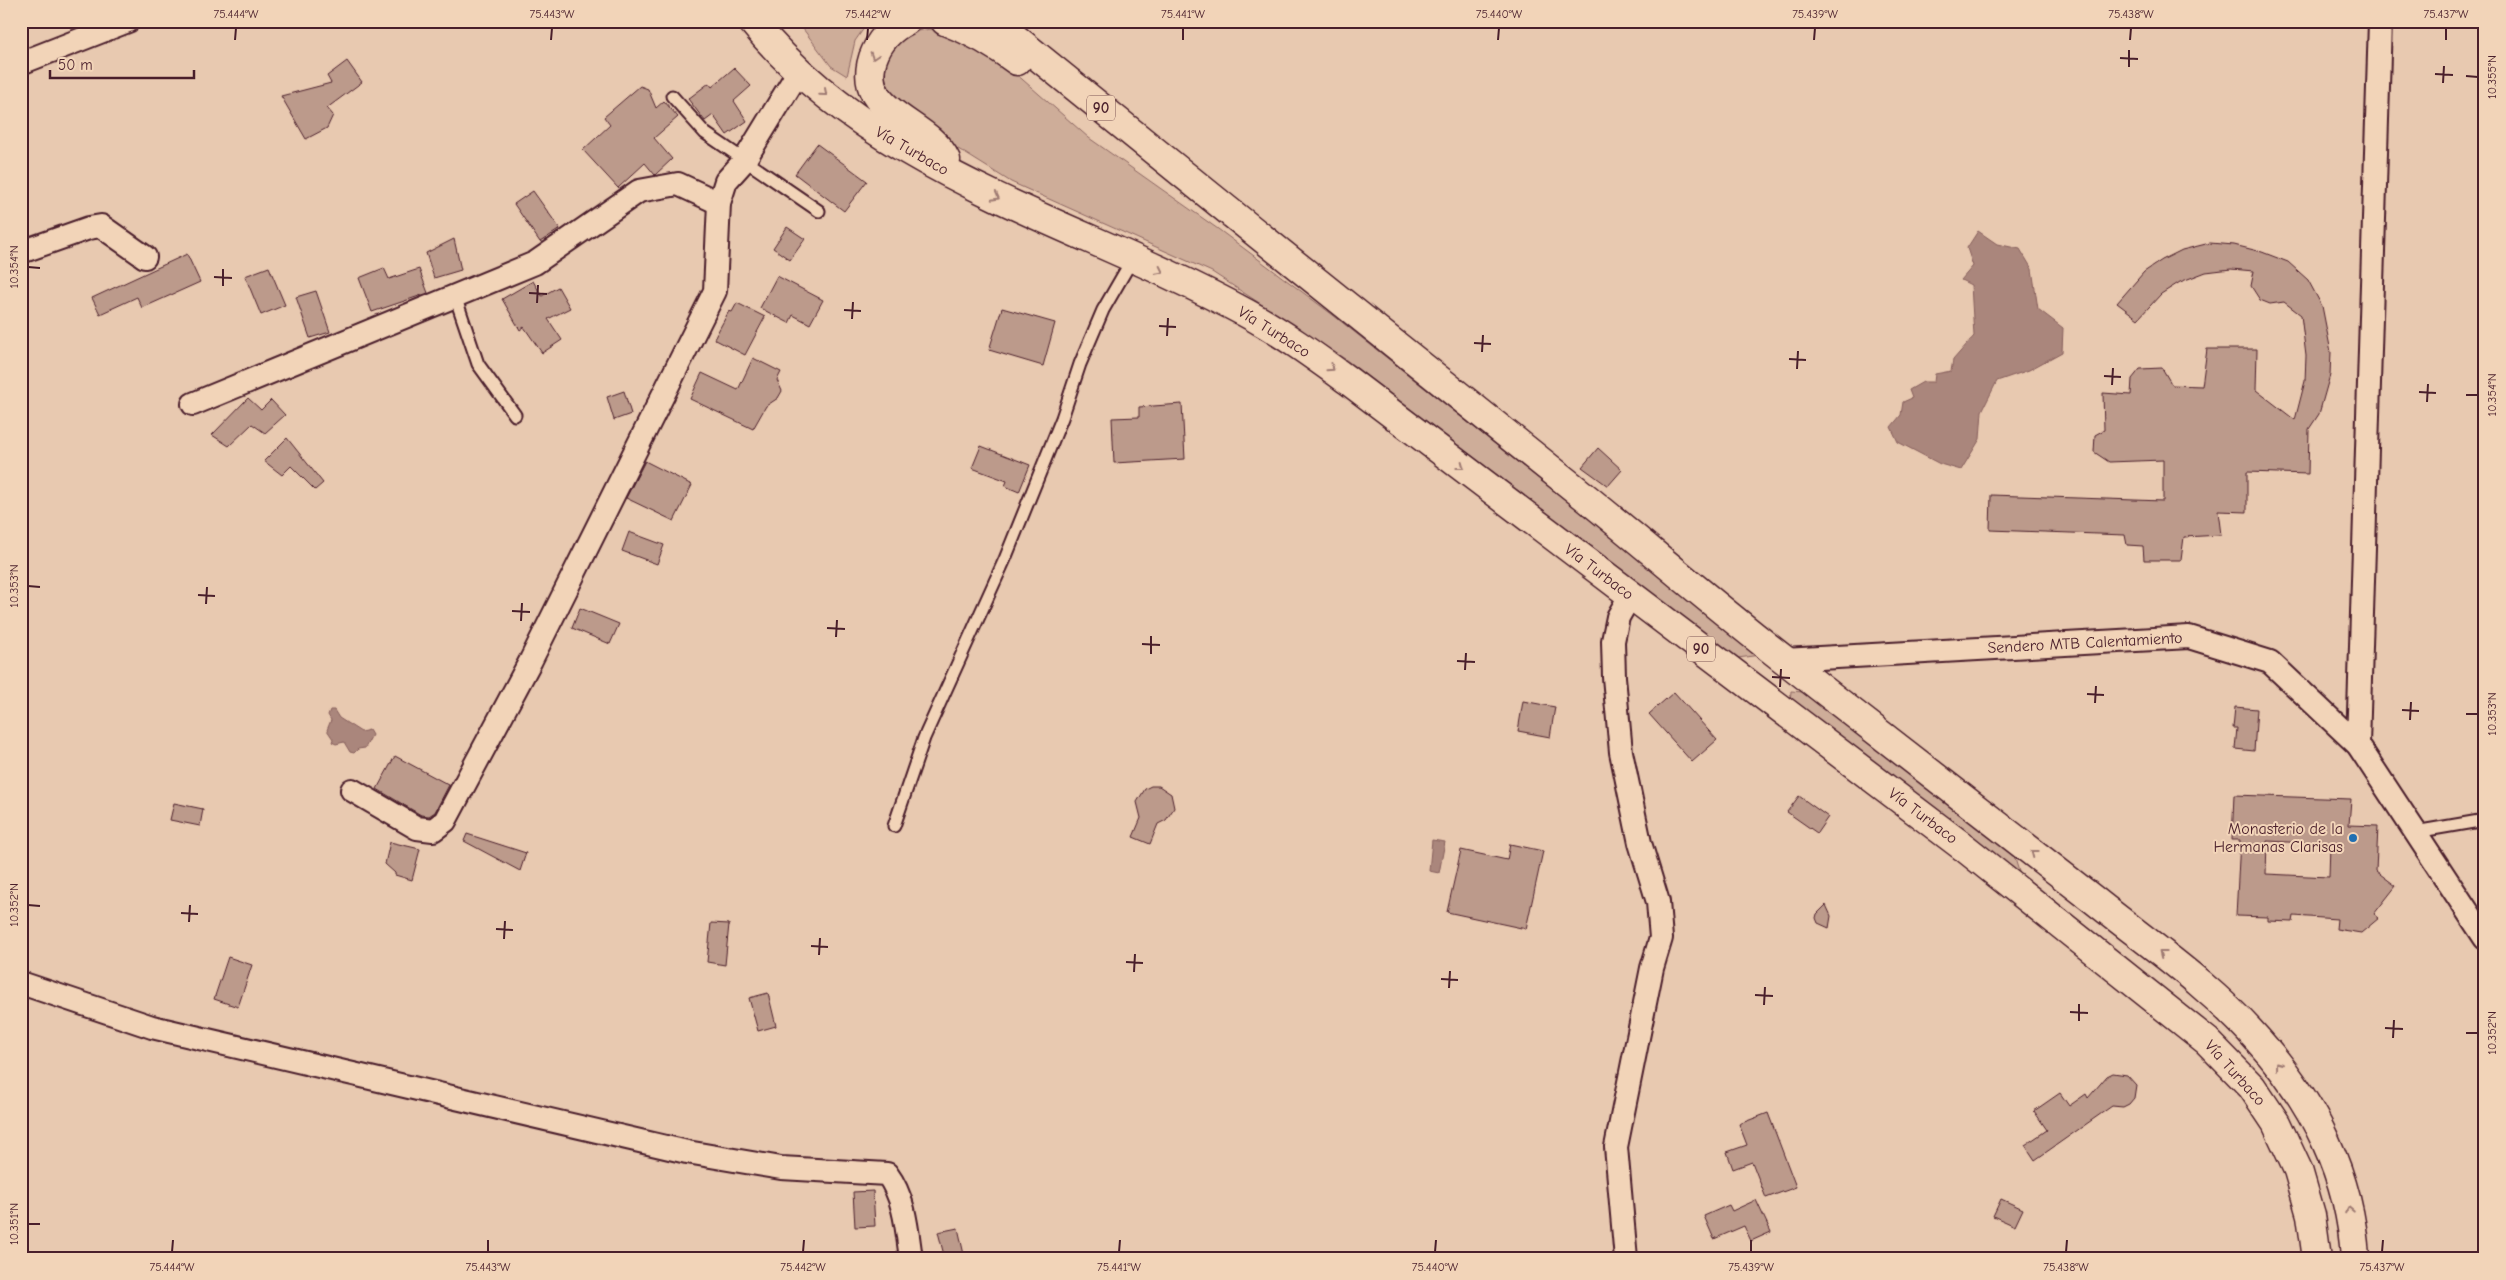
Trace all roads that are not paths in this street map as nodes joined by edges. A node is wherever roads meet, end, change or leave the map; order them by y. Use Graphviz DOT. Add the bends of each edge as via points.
graph roads {
  1 [pos="128,21"];
  2 [pos="752,21"];
  3 [pos="906,21"];
  4 [pos="945,21"];
  5 [pos="994,21"];
  6 [pos="2380,21"];
  7 [pos="21,63"];
  8 [pos="799,71"];
  9 [pos="672,96"];
  10 [pos="744,161"];
  11 [pos="952,174"];
  12 [pos="1207,195"];
  13 [pos="719,202"];
  14 [pos="819,211"];
  15 [pos="21,252"];
  16 [pos="145,257"];
  17 [pos="1133,258"];
  18 [pos="455,296"];
  19 [pos="193,404"];
  20 [pos="515,415"];
  21 [pos="1630,596"];
  22 [pos="1784,660"];
  23 [pos="2358,745"];
  24 [pos="352,790"];
  25 [pos="2485,820"];
  26 [pos="894,826"];
  27 [pos="2415,832"];
  28 [pos="2485,938"];
  29 [pos="21,983"];
  30 [pos="911,1259"];
  31 [pos="1626,1259"];
  32 [pos="2317,1259"];
  33 [pos="2354,1259"];
  1 -- 7 [label="street"];
  2 -- 8 [label="highway, Vía Turbaco / 90"];
  3 -- 11 [label="highway, one-way" via="883,38 876,50 871,63 873,89 880,104 940,148"];
  4 -- 12 [label="highway" via="998,47 1169,180"];
  5 -- 12 [label="highway, 90"];
  6 -- 23 [label="street"];
  8 -- 10 [label="street"];
  8 -- 11 [label="highway, Vía Turbaco / 90, one-way" via="845,111"];
  9 -- 10 [label="lane" via="705,133"];
  10 -- 13 [label="street" via="726,180"];
  10 -- 14 [label="lane"];
  11 -- 17 [label="highway, Vía Turbaco / 90, one-way" via="1009,204"];
  12 -- 22 [label="highway, 90" via="1670,564"];
  13 -- 18 [label="street" via="678,184 639,191 535,263"];
  13 -- 24 [label="street" via="715,291 562,599 445,821 433,830 417,828"];
  15 -- 16 [label="street" via="101,226"];
  17 -- 21 [label="highway, Vía Turbaco / 90, one-way" via="1247,313 1304,350"];
  17 -- 26 [label="lane" via="1103,310 1084,355 1005,559 924,738"];
  18 -- 19 [label="street"];
  18 -- 20 [label="lane" via="478,364"];
  21 -- 31 [label="street" via="1618,617 1613,641 1614,677 1621,752 1640,843 1658,902 1661,938 1616,1147"];
  21 -- 32 [label="highway, Vía Turbaco / 90" via="1966,849 2207,1041 2252,1087 2276,1124 2298,1170 2311,1215"];
  22 -- 23 [label="street, Sendero MTB Calentamiento" via="2189,637 2270,662"];
  33 -- 22 [label="highway, 90, one-way" via="2346,1192 2330,1150 2306,1104 2256,1037 2204,988"];
  23 -- 27 [label="street, Sendero MTB Calentamiento"];
  25 -- 27 [label="lane"];
  27 -- 28 [label="street, Sendero MTB Calentamiento"];
  29 -- 30 [label="street" via="152,1028 687,1152 781,1168 887,1174 895,1184 904,1209"];
}
